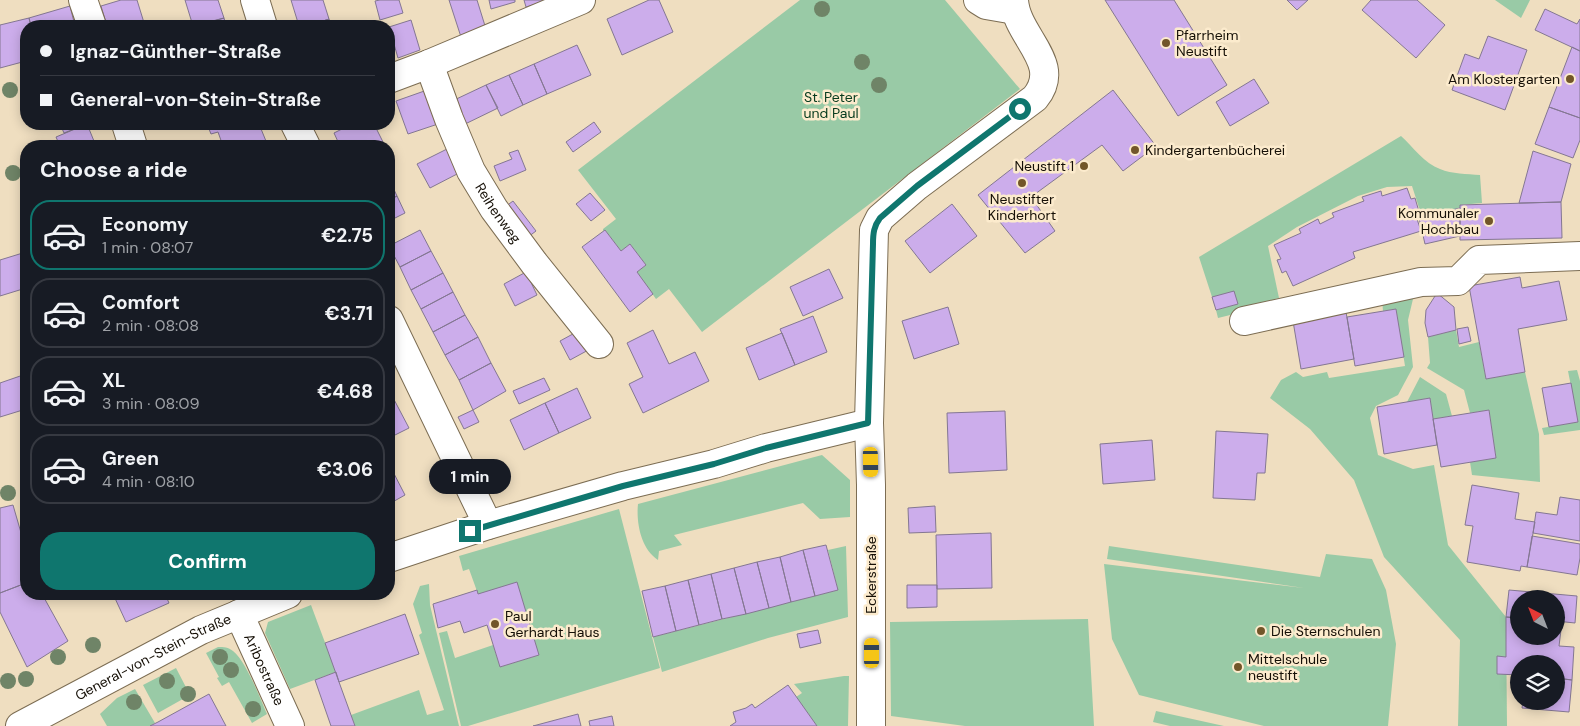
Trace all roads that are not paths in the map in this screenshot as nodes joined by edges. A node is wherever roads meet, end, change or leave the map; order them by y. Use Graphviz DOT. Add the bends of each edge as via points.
graph roads {
  1 [pos="83,0"];
  2 [pos="255,0"];
  3 [pos="581,0"];
  4 [pos="978,0"];
  5 [pos="1015,5"];
  6 [pos="90,20"];
  7 [pos="261,20"];
  8 [pos="429,64"];
  9 [pos="395,77"];
  10 [pos="1580,256"];
  11 [pos="1244,321"];
  12 [pos="395,332"];
  13 [pos="599,344"];
  14 [pos="868,423"];
  15 [pos="488,525"];
  16 [pos="395,556"];
  17 [pos="273,600"];
  18 [pos="239,614"];
  19 [pos="20,726"];
  20 [pos="290,726"];
  21 [pos="871,726"];
  1 -- 6 [label="street"];
  2 -- 7 [label="street"];
  3 -- 8 [label="street"];
  4 -- 5 [label="street" via="986,5"];
  5 -- 14 [label="street, Eckerstraße" via="1044,68 1040,92 917,186 880,218 874,230"];
  8 -- 9 [label="street"];
  8 -- 13 [label="street, Reihenweg" via="471,172 534,263"];
  10 -- 11 [label="street" via="1479,260 1458,281 1421,282"];
  12 -- 15 [label="street"];
  14 -- 15 [label="street" via="623,486"];
  14 -- 21 [label="street, Eckerstraße" via="872,485"];
  15 -- 16 [label="street"];
  17 -- 18 [label="street, General-von-Stein-Straße"];
  18 -- 19 [label="street, General-von-Stein-Straße" via="175,643"];
  18 -- 20 [label="street, Aribostraße"];
}
